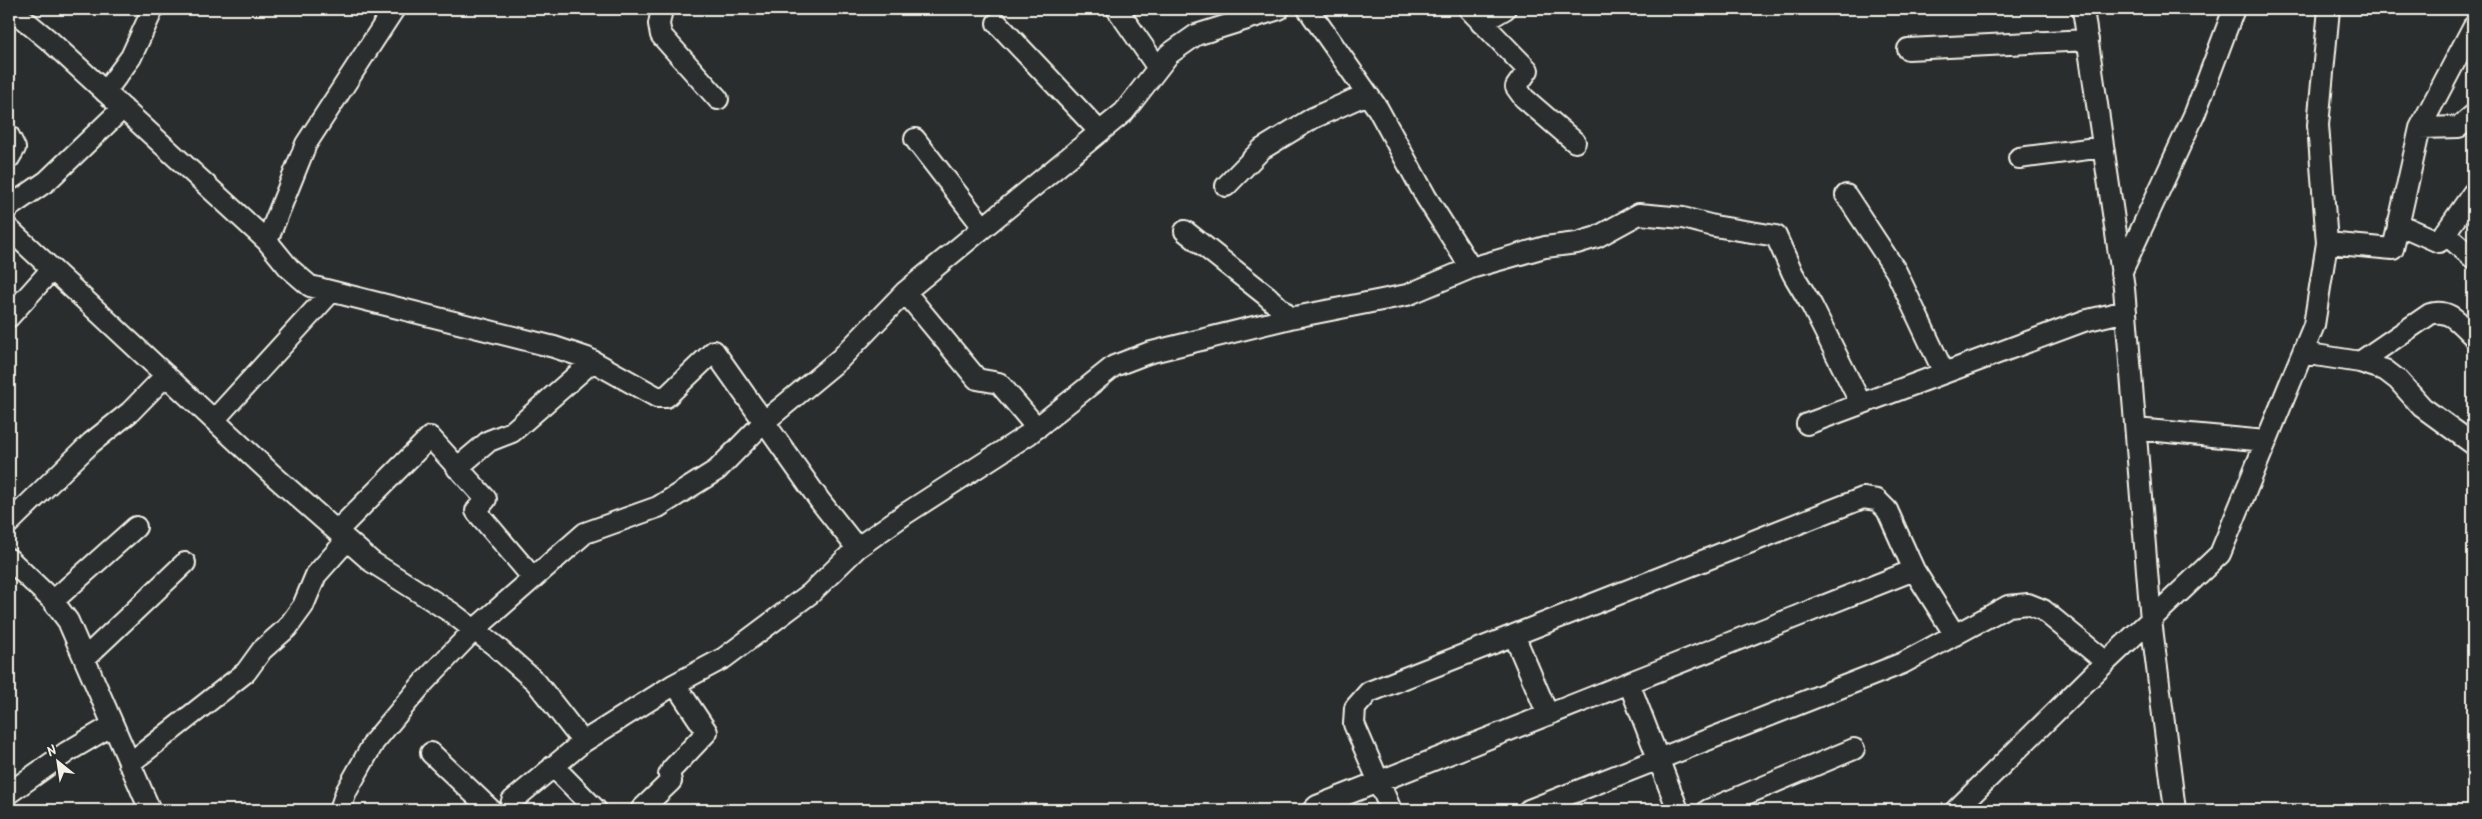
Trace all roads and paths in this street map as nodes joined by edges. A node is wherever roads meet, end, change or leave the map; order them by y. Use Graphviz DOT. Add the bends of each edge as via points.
graph roads {
  1 [pos="11,9"];
  2 [pos="153,9"];
  3 [pos="662,9"];
  4 [pos="1117,9"];
  5 [pos="1279,9"];
  6 [pos="1308,9"];
  7 [pos="1504,9"];
  8 [pos="2084,9"];
  9 [pos="2234,9"];
  10 [pos="2328,9"];
  11 [pos="388,11"];
  12 [pos="1475,16"];
  13 [pos="997,23"];
  14 [pos="2473,27"];
  15 [pos="2088,40"];
  16 [pos="1908,49"];
  17 [pos="1158,68"];
  18 [pos="105,92"];
  19 [pos="1367,94"];
  20 [pos="718,99"];
  21 [pos="122,108"];
  22 [pos="2473,115"];
  23 [pos="2420,128"];
  24 [pos="1100,132"];
  25 [pos="9,136"];
  26 [pos="915,139"];
  27 [pos="1575,142"];
  28 [pos="2103,147"];
  29 [pos="9,158"];
  30 [pos="2019,158"];
  31 [pos="1226,186"];
  32 [pos="2473,193"];
  33 [pos="1846,195"];
  34 [pos="9,206"];
  35 [pos="2398,224"];
  36 [pos="983,227"];
  37 [pos="9,229"];
  38 [pos="1185,231"];
  39 [pos="2444,233"];
  40 [pos="268,242"];
  41 [pos="2327,244"];
  42 [pos="2473,258"];
  43 [pos="1471,268"];
  44 [pos="52,269"];
  45 [pos="2121,273"];
  46 [pos="331,292"];
  47 [pos="905,292"];
  48 [pos="2126,311"];
  49 [pos="9,317"];
  50 [pos="1290,318"];
  51 [pos="2473,336"];
  52 [pos="2303,352"];
  53 [pos="593,361"];
  54 [pos="2360,362"];
  55 [pos="1944,373"];
  56 [pos="166,375"];
  57 [pos="1861,404"];
  58 [pos="214,420"];
  59 [pos="764,422"];
  60 [pos="1807,424"];
  61 [pos="1037,428"];
  62 [pos="2136,429"];
  63 [pos="2266,441"];
  64 [pos="2473,444"];
  65 [pos="457,468"];
  66 [pos="9,523"];
  67 [pos="136,527"];
  68 [pos="342,536"];
  69 [pos="858,548"];
  70 [pos="9,559"];
  71 [pos="185,563"];
  72 [pos="1914,570"];
  73 [pos="533,578"];
  74 [pos="53,601"];
  75 [pos="2151,620"];
  76 [pos="474,630"];
  77 [pos="1514,635"];
  78 [pos="1955,635"];
  79 [pos="85,658"];
  80 [pos="2106,662"];
  81 [pos="1629,683"];
  82 [pos="676,684"];
  83 [pos="1548,715"];
  84 [pos="111,726"];
  85 [pos="583,742"];
  86 [pos="1854,749"];
  87 [pos="432,752"];
  88 [pos="1660,759"];
  89 [pos="129,764"];
  90 [pos="553,766"];
  91 [pos="1378,781"];
  92 [pos="9,793"];
  93 [pos="150,810"];
  94 [pos="340,810"];
  95 [pos="491,810"];
  96 [pos="510,810"];
  97 [pos="596,810"];
  98 [pos="641,810"];
  99 [pos="1313,810"];
  100 [pos="1391,810"];
  101 [pos="1529,810"];
  102 [pos="1678,810"];
  103 [pos="1708,810"];
  104 [pos="1956,810"];
  105 [pos="2175,810"];
  1 -- 18 [label="street"];
  2 -- 18 [label="street" via="130,57"];
  3 -- 20 [label="street" via="658,24 661,35"];
  4 -- 17 [label="street"];
  5 -- 17 [label="street" via="1196,35 1169,54"];
  6 -- 19 [label="street"];
  7 -- 12 [label="street"];
  8 -- 15 [label="street"];
  9 -- 45 [label="street" via="2195,113"];
  10 -- 41 [label="street" via="2318,125"];
  11 -- 40 [label="street" via="306,144"];
  12 -- 27 [label="street" via="1528,70 1516,87 1524,98"];
  13 -- 24 [label="street"];
  14 -- 23 [label="street"];
  15 -- 16 [label="street"];
  15 -- 28 [label="street"];
  17 -- 24 [label="street" via="1124,112"];
  18 -- 21 [label="street"];
  19 -- 31 [label="street" via="1313,118 1262,149"];
  19 -- 43 [label="street"];
  21 -- 34 [label="street" via="47,180"];
  21 -- 40 [label="street"];
  22 -- 23 [label="street" via="2459,127"];
  23 -- 35 [label="street"];
  24 -- 36 [label="street"];
  25 -- 29 [label="street" via="15,148"];
  26 -- 36 [label="street"];
  28 -- 30 [label="street"];
  28 -- 45 [label="street"];
  32 -- 39 [label="street"];
  33 -- 55 [label="street" via="1896,271"];
  35 -- 39 [label="street" via="2439,242"];
  35 -- 41 [label="street" via="2393,249"];
  36 -- 47 [label="street"];
  37 -- 44 [label="street"];
  38 -- 50 [label="street"];
  39 -- 42 [label="street"];
  40 -- 46 [label="street" via="289,268 310,286"];
  41 -- 52 [label="street" via="2314,325"];
  43 -- 50 [label="street" via="1407,295"];
  43 -- 57 [label="street" via="1545,247 1597,237 1639,214 1683,218 1776,236"];
  44 -- 49 [label="street"];
  44 -- 56 [label="street"];
  45 -- 48 [label="street"];
  46 -- 53 [label="street" via="554,347"];
  46 -- 58 [label="street"];
  47 -- 59 [label="street" via="840,359"];
  47 -- 61 [label="street" via="977,379 1000,383"];
  48 -- 55 [label="street" via="2084,321"];
  48 -- 62 [label="street"];
  50 -- 61 [label="street" via="1148,353 1114,366"];
  51 -- 54 [label="street" via="2449,314 2440,311 2430,314"];
  52 -- 54 [label="street"];
  52 -- 63 [label="street"];
  53 -- 59 [label="street" via="657,397 666,397 714,351"];
  53 -- 65 [label="street" via="512,432 489,441"];
  54 -- 64 [label="street" via="2384,370 2398,380 2422,407"];
  55 -- 57 [label="street"];
  56 -- 58 [label="street"];
  56 -- 66 [label="street"];
  57 -- 60 [label="street"];
  58 -- 68 [label="street"];
  59 -- 69 [label="street"];
  59 -- 73 [label="street" via="718,470 658,507 585,533"];
  61 -- 69 [label="street" via="904,514"];
  62 -- 63 [label="street"];
  62 -- 75 [label="street"];
  63 -- 75 [label="street" via="2220,554"];
  65 -- 68 [label="street" via="430,437"];
  65 -- 73 [label="street" via="486,499 476,511"];
  67 -- 74 [label="street"];
  68 -- 76 [label="street" via="372,562"];
  68 -- 89 [label="street" via="316,575 303,606 246,672"];
  69 -- 82 [label="street" via="803,599 724,658"];
  70 -- 74 [label="street"];
  71 -- 79 [label="street"];
  72 -- 77 [label="street" via="1887,510 1877,500 1863,498"];
  72 -- 78 [label="street"];
  72 -- 81 [label="street"];
  73 -- 76 [label="street"];
  74 -- 79 [label="street" via="68,621"];
  75 -- 80 [label="street"];
  75 -- 105 [label="street"];
  76 -- 85 [label="street" via="536,682"];
  76 -- 94 [label="street" via="424,682 374,742 346,792"];
  77 -- 83 [label="street"];
  77 -- 91 [label="street" via="1368,692 1355,708 1354,724"];
  78 -- 80 [label="street" via="2008,606 2028,604 2043,610"];
  78 -- 88 [label="street" via="1903,663"];
  79 -- 84 [label="street"];
  80 -- 104 [label="street"];
  81 -- 83 [label="street"];
  81 -- 88 [label="street"];
  82 -- 85 [label="street"];
  82 -- 98 [label="street" via="707,732 672,769 671,781"];
  83 -- 91 [label="street"];
  84 -- 89 [label="street"];
  84 -- 92 [label="street"];
  85 -- 90 [label="street"];
  86 -- 103 [label="street"];
  87 -- 95 [label="street"];
  88 -- 101 [label="street"];
  88 -- 102 [label="street"];
  89 -- 93 [label="street"];
  90 -- 96 [label="street" via="512,801"];
  90 -- 97 [label="street"];
  91 -- 99 [label="street"];
  91 -- 100 [label="street"];
}
